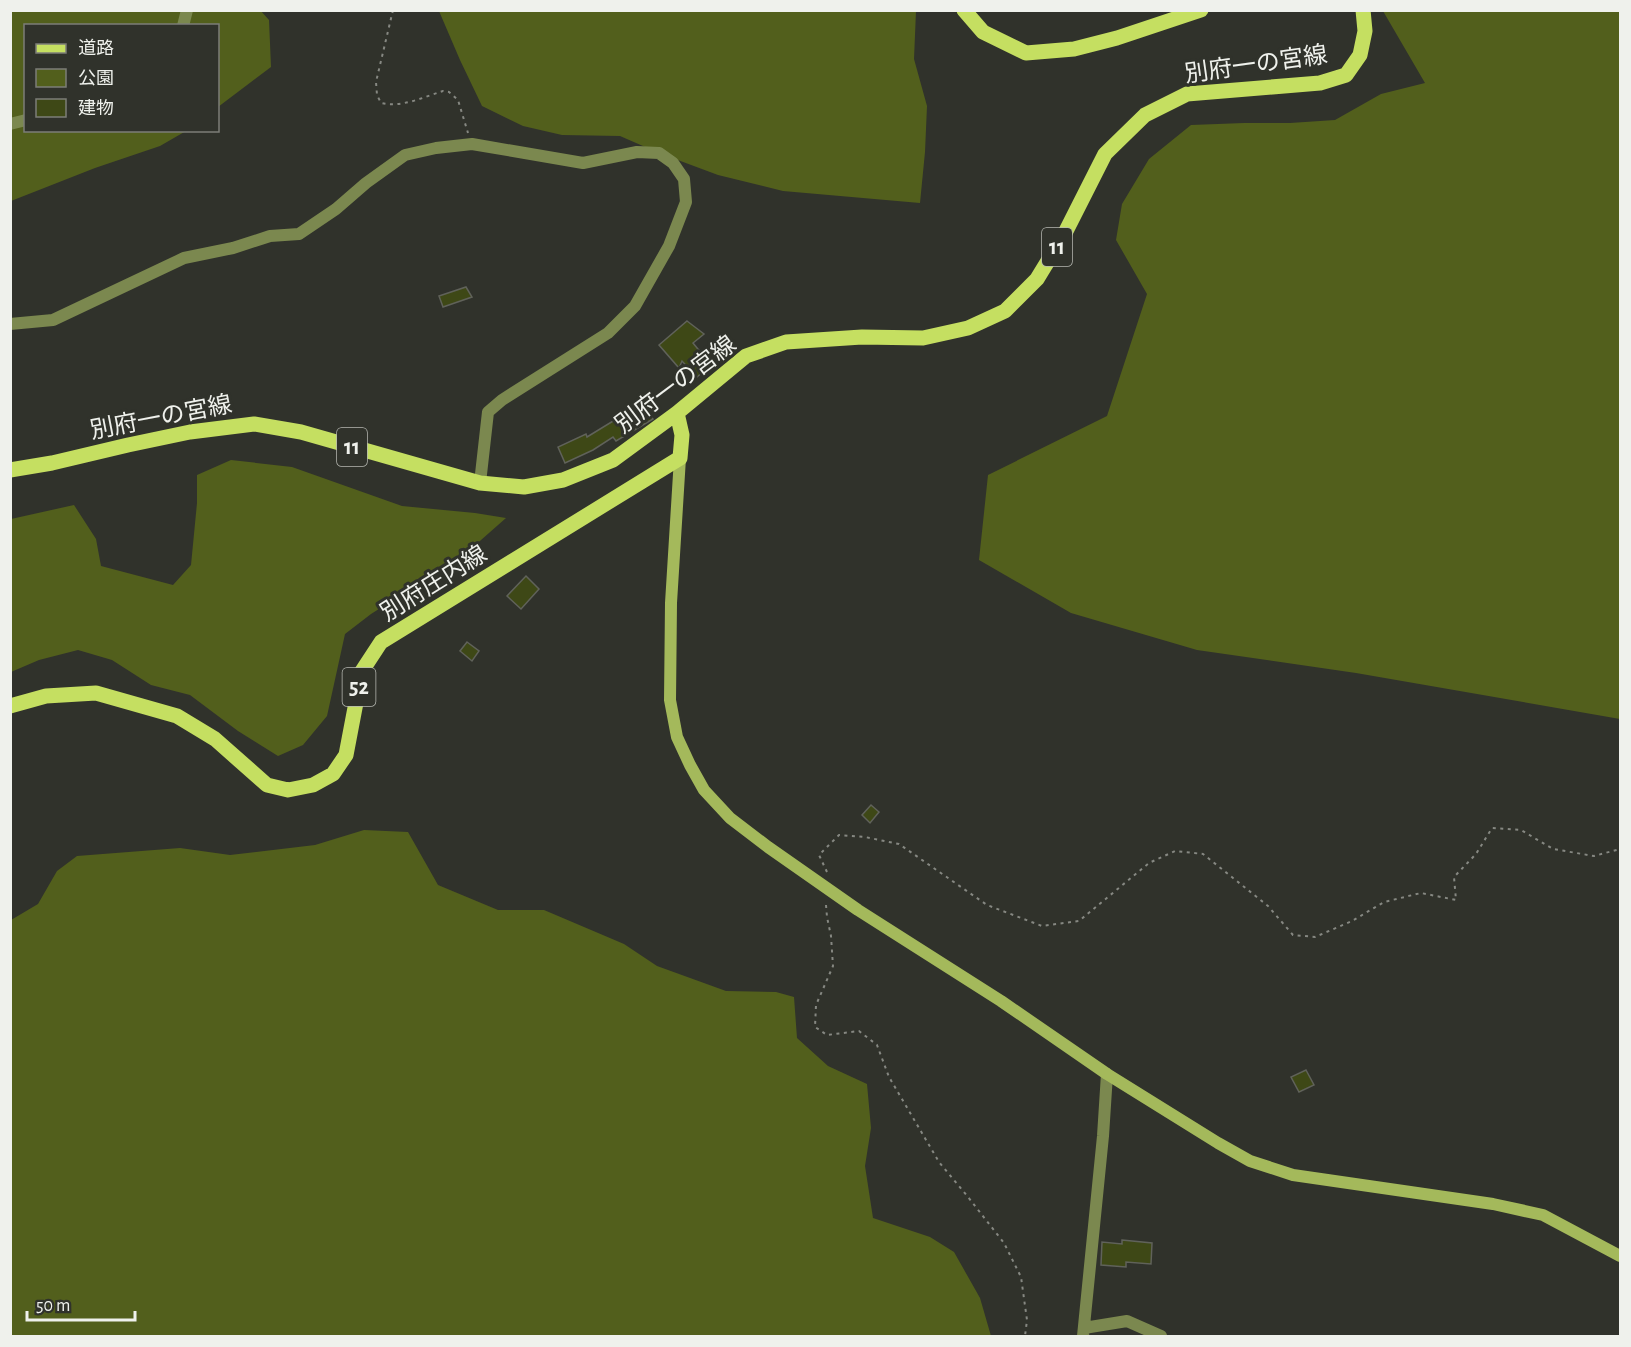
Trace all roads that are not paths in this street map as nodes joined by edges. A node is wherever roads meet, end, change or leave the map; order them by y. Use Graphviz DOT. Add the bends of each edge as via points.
graph roads {
  1 [pos="964,10"];
  2 [pos="1201,10"];
  3 [pos="1363,10"];
  4 [pos="10,324"];
  5 [pos="677,414"];
  6 [pos="680,458"];
  7 [pos="10,470"];
  8 [pos="480,483"];
  9 [pos="10,706"];
  10 [pos="1107,1074"];
  11 [pos="1620,1256"];
  12 [pos="1084,1332"];
  13 [pos="1161,1336"];
  1 -- 2 [label="main road" via="983,32 1026,53 1074,49"];
  3 -- 5 [label="main road, 別府一の宮線 / 11" via="1365,31 1360,55 1346,75 1320,83 1187,94 1145,115 1105,154 1037,279 1005,311 968,328 923,338 786,342 746,356"];
  4 -- 8 [label="street" via="53,320 184,258 270,236 299,234 405,156 472,144 583,163 637,152 659,153 673,163 684,179 686,202 669,246 635,306 608,333 488,412"];
  5 -- 6 [label="main road" via="682,435"];
  5 -- 8 [label="main road, 別府一の宮線 / 11" via="613,460 563,480 524,487"];
  6 -- 9 [label="main road, 別府庄内線 / 52" via="381,642 362,671 346,755 333,774 313,785 288,789 267,785 215,740 177,716 96,693 46,696"];
  6 -- 10 [label="street" via="670,603 670,700 678,737 704,790 730,818 768,847"];
  7 -- 8 [label="main road, 別府一の宮線 / 11" via="190,432 254,424 301,432"];
  10 -- 11 [label="street" via="1250,1161 1293,1175 1543,1215"];
  10 -- 12 [label="street"];
  12 -- 13 [label="street" via="1127,1321"];
}
